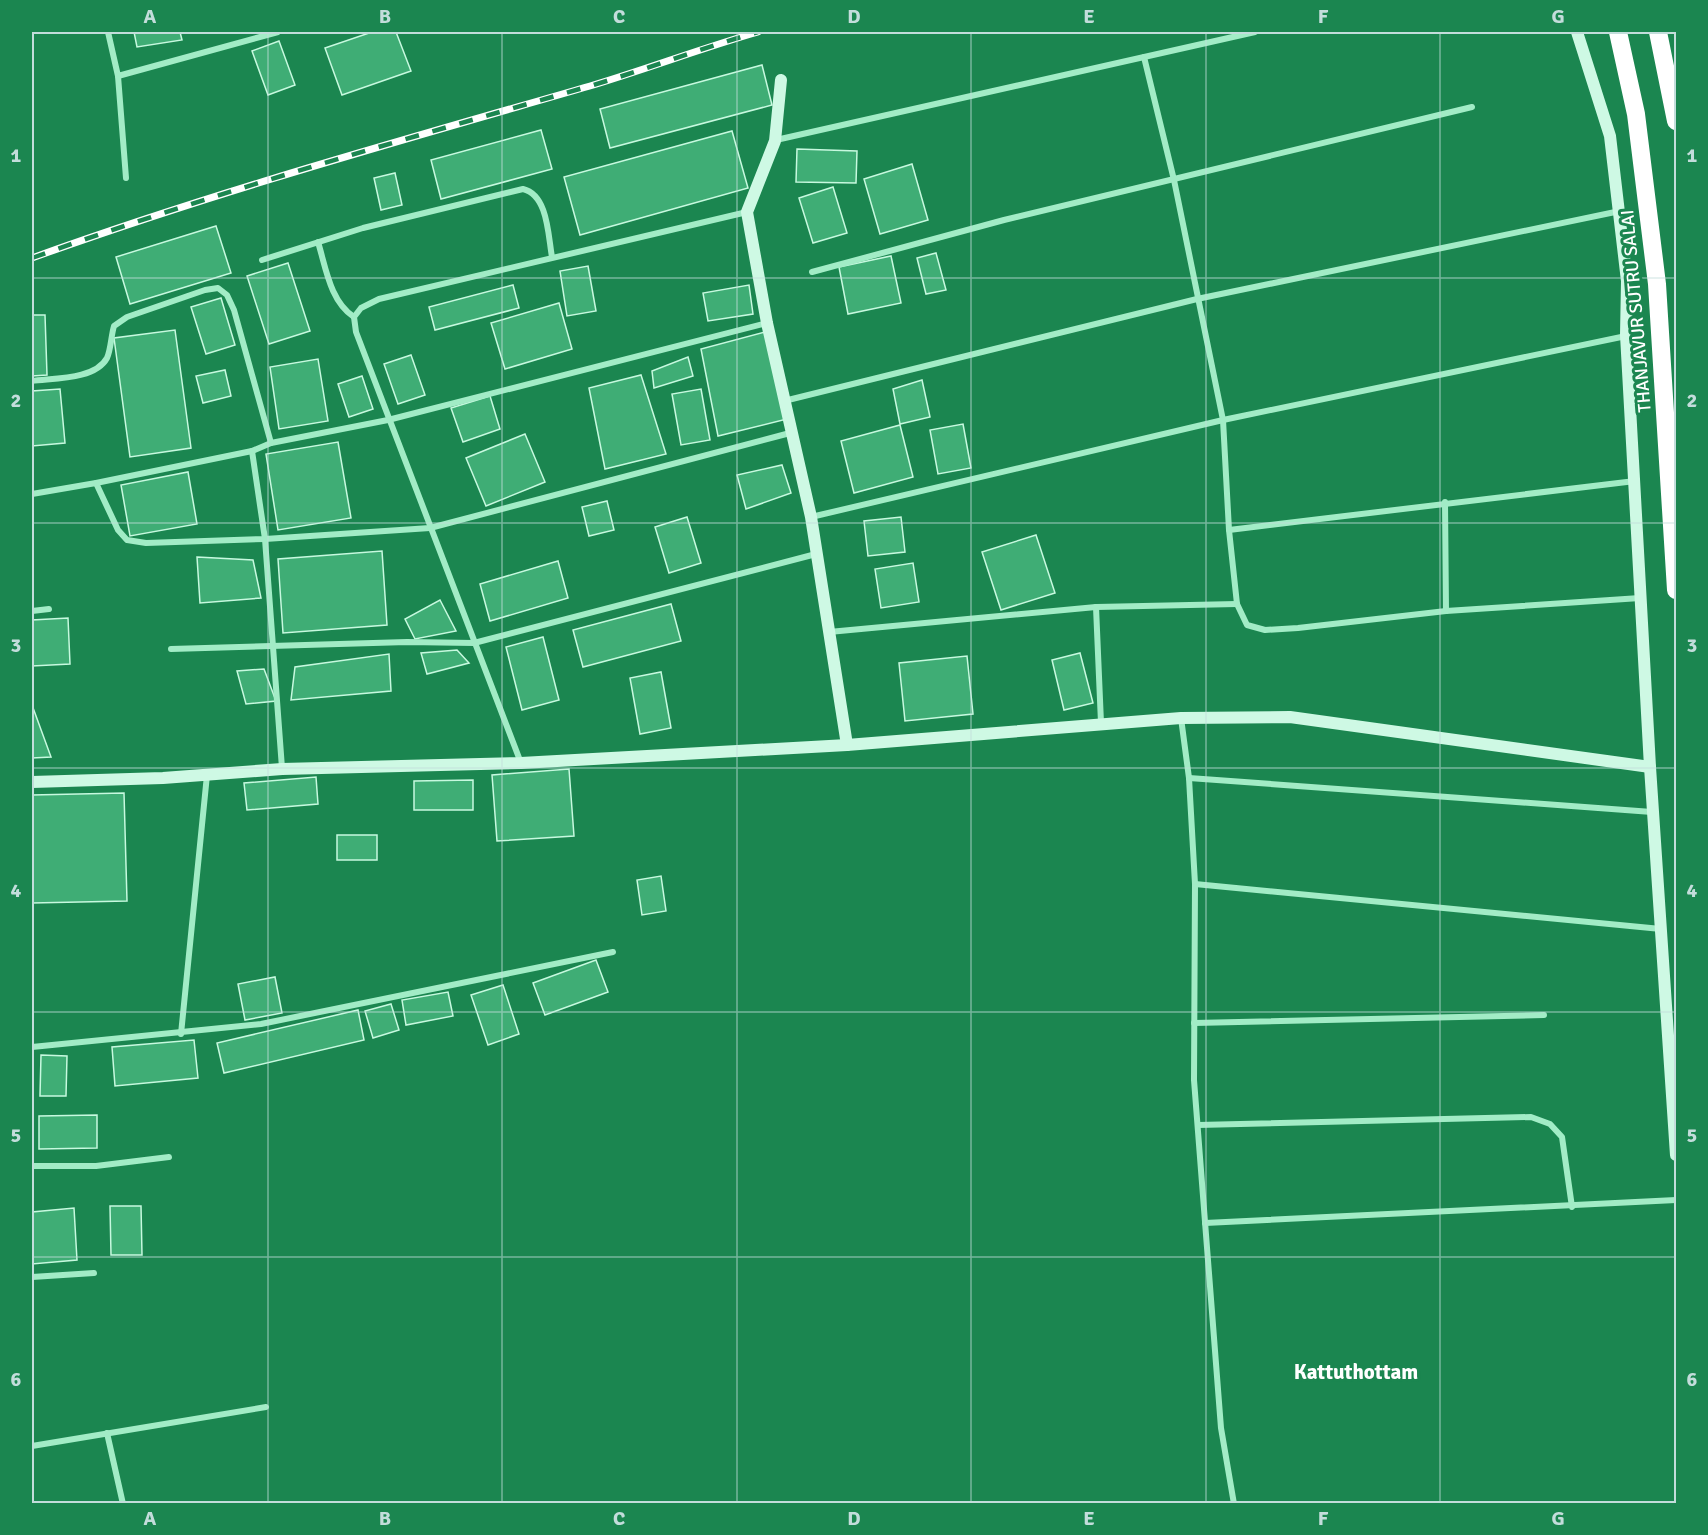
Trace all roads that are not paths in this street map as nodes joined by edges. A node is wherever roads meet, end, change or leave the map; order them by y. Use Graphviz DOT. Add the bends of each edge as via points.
graph roads {
  1 [pos="108,32"];
  2 [pos="278,32"];
  3 [pos="1255,32"];
  4 [pos="1577,32"];
  5 [pos="1618,32"];
  6 [pos="1658,32"];
  7 [pos="1144,57"];
  8 [pos="118,76"];
  9 [pos="781,80"];
  10 [pos="1472,107"];
  11 [pos="1677,121"];
  12 [pos="775,141"];
  13 [pos="126,178"];
  14 [pos="1174,180"];
  15 [pos="1621,211"];
  16 [pos="747,212"];
  17 [pos="318,242"];
  18 [pos="552,257"];
  19 [pos="262,260"];
  20 [pos="812,272"];
  21 [pos="1197,299"];
  22 [pos="354,317"];
  23 [pos="767,323"];
  24 [pos="1626,336"];
  25 [pos="32,381"];
  26 [pos="783,401"];
  27 [pos="388,420"];
  28 [pos="1222,420"];
  29 [pos="790,433"];
  30 [pos="271,443"];
  31 [pos="252,451"];
  32 [pos="1635,481"];
  33 [pos="96,483"];
  34 [pos="32,494"];
  35 [pos="1445,502"];
  36 [pos="811,518"];
  37 [pos="430,528"];
  38 [pos="1229,530"];
  39 [pos="266,539"];
  40 [pos="817,554"];
  41 [pos="1677,590"];
  42 [pos="1643,598"];
  43 [pos="1237,604"];
  44 [pos="1096,607"];
  45 [pos="49,609"];
  46 [pos="32,611"];
  47 [pos="1446,611"];
  48 [pos="829,632"];
  49 [pos="474,643"];
  50 [pos="274,648"];
  51 [pos="171,649"];
  52 [pos="1181,718"];
  53 [pos="1101,723"];
  54 [pos="847,745"];
  55 [pos="521,763"];
  56 [pos="1650,767"];
  57 [pos="282,769"];
  58 [pos="207,774"];
  59 [pos="1189,778"];
  60 [pos="32,782"];
  61 [pos="1654,812"];
  62 [pos="1195,884"];
  63 [pos="1661,929"];
  64 [pos="614,952"];
  65 [pos="1544,1015"];
  66 [pos="1194,1023"];
  67 [pos="181,1034"];
  68 [pos="32,1047"];
  69 [pos="1198,1125"];
  70 [pos="1677,1155"];
  71 [pos="169,1157"];
  72 [pos="32,1166"];
  73 [pos="1677,1200"];
  74 [pos="1572,1207"];
  75 [pos="1205,1223"];
  76 [pos="94,1273"];
  77 [pos="32,1277"];
  78 [pos="266,1407"];
  79 [pos="107,1433"];
  80 [pos="32,1446"];
  81 [pos="123,1503"];
  82 [pos="1234,1503"];
  1 -- 8 [label="street"];
  2 -- 8 [label="street"];
  3 -- 7 [label="street"];
  4 -- 15 [label="street" via="1610,136"];
  5 -- 41 [label="highway, THANJAVUR SUTRU SALAI" via="1636,114 1652,228"];
  6 -- 11 [label="highway"];
  7 -- 12 [label="street"];
  7 -- 14 [label="street"];
  8 -- 13 [label="street"];
  9 -- 12 [label="street"];
  10 -- 14 [label="street"];
  12 -- 16 [label="street"];
  14 -- 20 [label="street" via="1004,220"];
  14 -- 21 [label="street"];
  15 -- 21 [label="street"];
  15 -- 24 [label="street" via="1628,281"];
  16 -- 18 [label="street"];
  16 -- 23 [label="street"];
  17 -- 18 [label="street" via="523,189 534,192 540,200"];
  17 -- 19 [label="street"];
  17 -- 22 [label="street" via="335,295"];
  18 -- 22 [label="street" via="379,299 361,308"];
  21 -- 26 [label="street"];
  21 -- 28 [label="street"];
  22 -- 27 [label="street"];
  23 -- 26 [label="street"];
  23 -- 27 [label="street"];
  24 -- 28 [label="street"];
  24 -- 32 [label="street"];
  25 -- 30 [label="street" via="82,374 101,367 108,356 114,326 127,317 218,288 227,295 234,310"];
  26 -- 29 [label="street"];
  27 -- 30 [label="street"];
  27 -- 37 [label="street"];
  28 -- 36 [label="street"];
  28 -- 38 [label="street"];
  29 -- 36 [label="street"];
  29 -- 37 [label="street"];
  30 -- 31 [label="street"];
  31 -- 33 [label="street"];
  31 -- 39 [label="street"];
  32 -- 35 [label="street"];
  32 -- 42 [label="street"];
  33 -- 34 [label="street"];
  33 -- 39 [label="street" via="118,530 127,540 146,543"];
  35 -- 38 [label="street"];
  35 -- 47 [label="street"];
  36 -- 40 [label="street"];
  37 -- 39 [label="street"];
  37 -- 49 [label="street"];
  38 -- 43 [label="street"];
  39 -- 50 [label="street"];
  40 -- 48 [label="street"];
  40 -- 49 [label="street"];
  42 -- 47 [label="street"];
  42 -- 56 [label="street"];
  43 -- 44 [label="street"];
  43 -- 47 [label="street" via="1247,625 1265,630"];
  44 -- 48 [label="street"];
  44 -- 53 [label="street"];
  45 -- 46 [label="street"];
  48 -- 54 [label="street"];
  49 -- 50 [label="street"];
  49 -- 55 [label="street"];
  50 -- 51 [label="street"];
  50 -- 57 [label="street"];
  52 -- 53 [label="street"];
  52 -- 56 [label="street" via="1290,717"];
  52 -- 59 [label="street"];
  53 -- 54 [label="street"];
  54 -- 55 [label="street"];
  55 -- 57 [label="street"];
  56 -- 61 [label="street"];
  57 -- 58 [label="street"];
  58 -- 60 [label="street"];
  58 -- 67 [label="street"];
  59 -- 61 [label="street"];
  59 -- 62 [label="street"];
  61 -- 63 [label="street"];
  62 -- 63 [label="street"];
  62 -- 66 [label="street"];
  63 -- 70 [label="street"];
  64 -- 67 [label="street" via="261,1024"];
  65 -- 66 [label="street"];
  66 -- 69 [label="street"];
  67 -- 68 [label="street"];
  69 -- 74 [label="street" via="1531,1117 1550,1124 1562,1137"];
  69 -- 75 [label="street"];
  71 -- 72 [label="street" via="96,1166"];
  73 -- 74 [label="street"];
  74 -- 75 [label="street"];
  75 -- 82 [label="street" via="1221,1428"];
  76 -- 77 [label="street"];
  78 -- 79 [label="street"];
  79 -- 80 [label="street"];
  79 -- 81 [label="street"];
}
